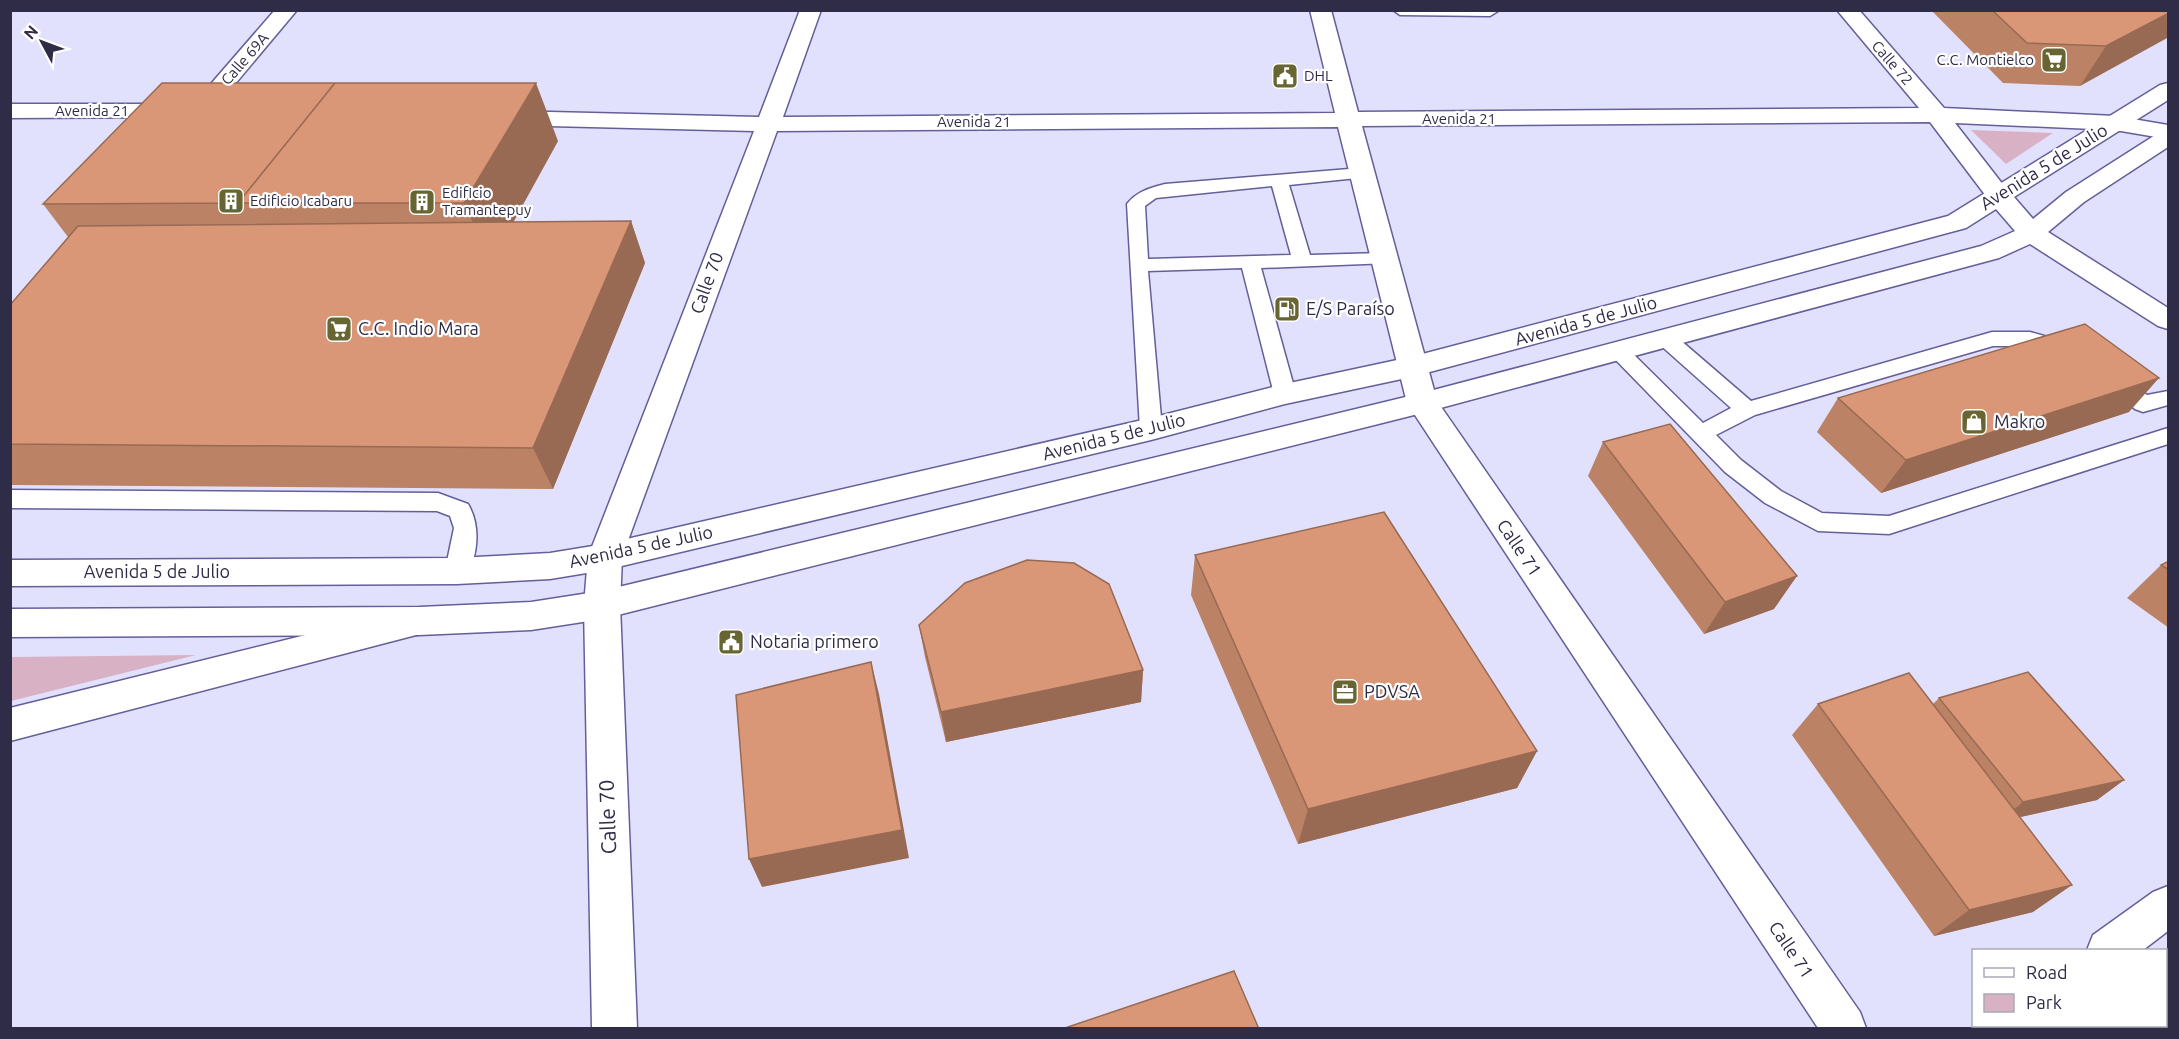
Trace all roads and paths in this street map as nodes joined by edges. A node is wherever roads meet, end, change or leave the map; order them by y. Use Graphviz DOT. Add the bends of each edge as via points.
graph roads {
  1 [pos="287,10"];
  2 [pos="812,10"];
  3 [pos="1320,10"];
  4 [pos="1400,10"];
  5 [pos="1847,10"];
  6 [pos="1490,11"];
  7 [pos="2169,90"];
  8 [pos="10,111"];
  9 [pos="213,111"];
  10 [pos="1937,115"];
  11 [pos="484,117"];
  12 [pos="1347,119"];
  13 [pos="2115,123"];
  14 [pos="767,124"];
  15 [pos="2169,132"];
  16 [pos="177,137"];
  17 [pos="2169,137"];
  18 [pos="1361,173"];
  19 [pos="1279,180"];
  20 [pos="1998,195"];
  21 [pos="2031,233"];
  22 [pos="1383,258"];
  23 [pos="1302,259"];
  24 [pos="1250,262"];
  25 [pos="1138,266"];
  26 [pos="2169,320"];
  27 [pos="1665,338"];
  28 [pos="1618,351"];
  29 [pos="2079,354"];
  30 [pos="1411,367"];
  31 [pos="2097,368"];
  32 [pos="1285,394"];
  33 [pos="2169,398"];
  34 [pos="1422,403"];
  35 [pos="2144,404"];
  36 [pos="1748,411"];
  37 [pos="1151,429"];
  38 [pos="1702,433"];
  39 [pos="2163,438"];
  40 [pos="10,499"];
  41 [pos="605,557"];
  42 [pos="457,571"];
  43 [pos="10,573"];
  44 [pos="602,605"];
  45 [pos="419,621"];
  46 [pos="10,623"];
  47 [pos="10,725"];
  48 [pos="2169,906"];
  49 [pos="2111,949"];
  50 [pos="614,1029"];
  51 [pos="1844,1029"];
  1 -- 9 [label="street, Calle 69A"];
  2 -- 14 [label="street, Calle 70"];
  3 -- 12 [label="street, Calle 71"];
  4 -- 6 [label="lane"];
  5 -- 10 [label="street, Calle 72"];
  7 -- 13 [label="street, Avenida 5 de Julio"];
  8 -- 9 [label="street, Avenida 21"];
  9 -- 16 [label="street, Calle 69A"];
  10 -- 12 [label="street, Avenida 21"];
  10 -- 13 [label="street, Avenida 21"];
  10 -- 20 [label="street, Calle 72"];
  11 -- 14 [label="street, Avenida 21"];
  12 -- 14 [label="street, Avenida 21"];
  12 -- 18 [label="street, Calle 71"];
  13 -- 15 [label="street, Avenida 21"];
  13 -- 20 [label="street, Avenida 5 de Julio"];
  14 -- 41 [label="street, Calle 70"];
  17 -- 21 [label="street, Avenida 5 de Julio" via="2075,197"];
  18 -- 19 [label="lane"];
  18 -- 22 [label="street, Calle 71"];
  19 -- 23 [label="lane"];
  19 -- 25 [label="lane" via="1149,194 1136,204"];
  20 -- 21 [label="street, Calle 72"];
  20 -- 30 [label="street, Avenida 5 de Julio" via="1957,222"];
  21 -- 26 [label="street, Calle 72"];
  21 -- 27 [label="street, Avenida 5 de Julio" via="1990,252"];
  22 -- 23 [label="lane"];
  22 -- 30 [label="street, Calle 71"];
  23 -- 24 [label="lane"];
  24 -- 25 [label="lane"];
  24 -- 32 [label="lane"];
  25 -- 37 [label="lane"];
  27 -- 28 [label="street, Avenida 5 de Julio"];
  27 -- 36 [label="lane"];
  28 -- 34 [label="street, Avenida 5 de Julio"];
  28 -- 38 [label="lane"];
  29 -- 36 [label="lane" via="2030,339 1992,339"];
  30 -- 32 [label="street, Avenida 5 de Julio"];
  30 -- 34 [label="street, Calle 71"];
  31 -- 35 [label="lane"];
  32 -- 37 [label="street, Avenida 5 de Julio"];
  33 -- 35 [label="lane"];
  34 -- 44 [label="street, Avenida 5 de Julio"];
  34 -- 51 [label="street, Calle 71"];
  35 -- 39 [label="lane"];
  36 -- 38 [label="lane"];
  37 -- 41 [label="street, Avenida 5 de Julio"];
  38 -- 39 [label="lane" via="1749,479 1818,522 1889,525"];
  40 -- 42 [label="lane" via="438,502 460,510 466,528"];
  41 -- 42 [label="street, Avenida 5 de Julio" via="550,566"];
  41 -- 44 [label="street"];
  42 -- 43 [label="street, Avenida 5 de Julio"];
  44 -- 45 [label="street, Avenida 5 de Julio" via="531,616"];
  44 -- 50 [label="street, Calle 70"];
  45 -- 46 [label="street, Avenida 5 de Julio"];
  45 -- 47 [label="street"];
  48 -- 49 [label="street"];
}
